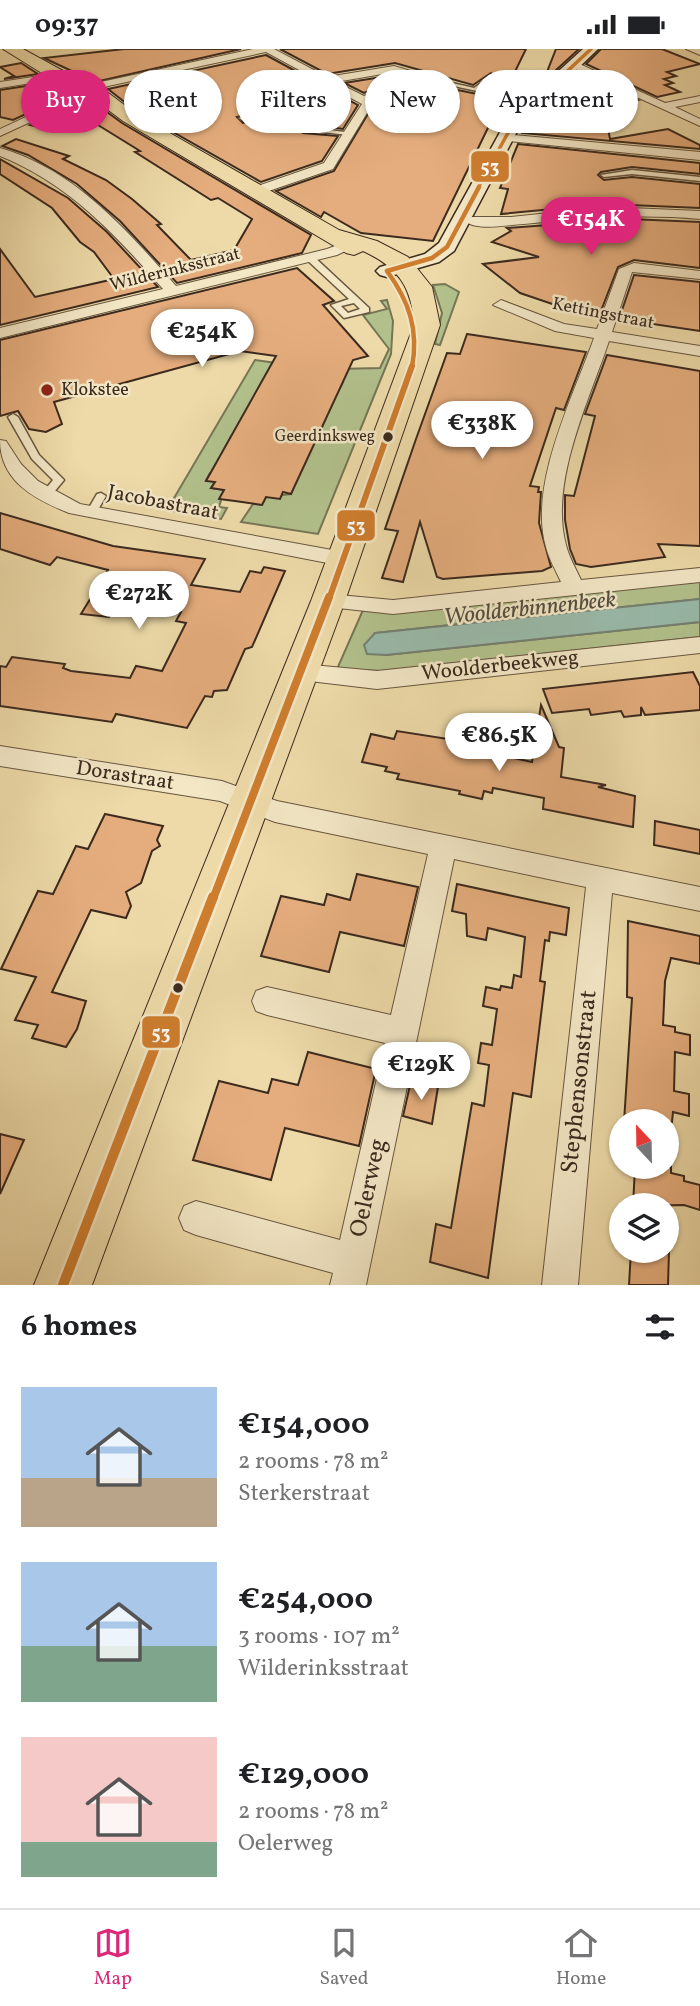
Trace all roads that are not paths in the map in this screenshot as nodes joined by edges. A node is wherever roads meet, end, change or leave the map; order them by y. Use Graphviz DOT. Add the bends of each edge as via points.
graph roads {
  1 [pos="11,49"];
  2 [pos="267,49"];
  3 [pos="691,49"];
  4 [pos="581,52"];
  5 [pos="700,52"];
  6 [pos="48,70"];
  7 [pos="307,70"];
  8 [pos="564,70"];
  9 [pos="21,82"];
  10 [pos="0,85"];
  11 [pos="110,85"];
  12 [pos="460,87"];
  13 [pos="474,90"];
  14 [pos="351,93"];
  15 [pos="700,99"];
  16 [pos="364,100"];
  17 [pos="110,106"];
  18 [pos="665,106"];
  19 [pos="21,123"];
  20 [pos="700,123"];
  21 [pos="351,130"];
  22 [pos="0,133"];
  23 [pos="349,133"];
  24 [pos="506,133"];
  25 [pos="503,138"];
  26 [pos="0,152"];
  27 [pos="700,156"];
  28 [pos="604,175"];
  29 [pos="700,179"];
  30 [pos="257,191"];
  31 [pos="472,212"];
  32 [pos="700,215"];
  33 [pos="347,241"];
  34 [pos="309,257"];
  35 [pos="399,272"];
  36 [pos="700,275"];
  37 [pos="173,291"];
  38 [pos="355,300"];
  39 [pos="501,305"];
  40 [pos="0,333"];
  41 [pos="601,336"];
  42 [pos="700,351"];
  43 [pos="13,417"];
  44 [pos="0,445"];
  45 [pos="45,496"];
  46 [pos="343,559"];
  47 [pos="700,575"];
  48 [pos="574,588"];
  49 [pos="339,603"];
  50 [pos="700,645"];
  51 [pos="312,673"];
  52 [pos="0,756"];
  53 [pos="249,800"];
  54 [pos="443,846"];
  55 [pos="600,879"];
  56 [pos="700,899"];
  57 [pos="267,1000"];
  58 [pos="402,1032"];
  59 [pos="196,1218"];
  60 [pos="350,1273"];
  61 [pos="63,1285"];
  62 [pos="560,1285"];
  1 -- 6 [label="main road"];
  2 -- 7 [label="street"];
  2 -- 11 [label="street" via="136,75"];
  3 -- 5 [label="street"];
  4 -- 8 [label="main road"];
  4 -- 18 [label="street"];
  9 -- 10 [label="street"];
  12 -- 13 [label="lane"];
  14 -- 16 [label="street"];
  15 -- 18 [label="street"];
  16 -- 21 [label="street" via="368,103"];
  17 -- 30 [label="main road"];
  18 -- 20 [label="street"];
  19 -- 22 [label="street"];
  23 -- 30 [label="street" via="325,169"];
  24 -- 25 [label="main road"];
  25 -- 27 [label="street"];
  25 -- 31 [label="main road"];
  26 -- 37 [label="street" via="38,166 97,207"];
  28 -- 29 [label="lane" via="632,172"];
  30 -- 33 [label="main road"];
  31 -- 32 [label="street" via="519,222 578,212 643,209"];
  31 -- 35 [label="main road" via="453,257 443,264"];
  33 -- 34 [label="street, Wilderinksstraat"];
  33 -- 35 [label="main road"];
  34 -- 37 [label="street, Wilderinksstraat"];
  34 -- 38 [label="lane"];
  35 -- 46 [label="main road" via="414,310 418,345"];
  36 -- 41 [label="street" via="629,267"];
  37 -- 40 [label="street, Wilderinksstraat"];
  39 -- 41 [label="street, Kettingstraat" via="561,328"];
  41 -- 42 [label="street, Kettingstraat"];
  41 -- 48 [label="street" via="558,466 552,507 556,547"];
  43 -- 45 [label="lane" via="35,457 59,480"];
  44 -- 45 [label="street, Jacobastraat" via="15,472"];
  45 -- 46 [label="street, Jacobastraat"];
  46 -- 49 [label="main road"];
  47 -- 48 [label="street"];
  48 -- 49 [label="street" via="393,607"];
  49 -- 51 [label="main road"];
  50 -- 51 [label="street, Woolderbeekweg" via="377,680"];
  51 -- 53 [label="main road"];
  52 -- 53 [label="street, Dorastraat" via="222,791"];
  53 -- 54 [label="street, Dorastraat" via="275,811"];
  53 -- 61 [label="main road"];
  54 -- 55 [label="street, Dorastraat"];
  54 -- 58 [label="street, Oelerweg"];
  55 -- 56 [label="street, Dorastraat"];
  55 -- 62 [label="street, Stephensonstraat"];
  57 -- 58 [label="street"];
  58 -- 60 [label="street, Oelerweg"];
  59 -- 60 [label="street, Oelerweg"];
}
